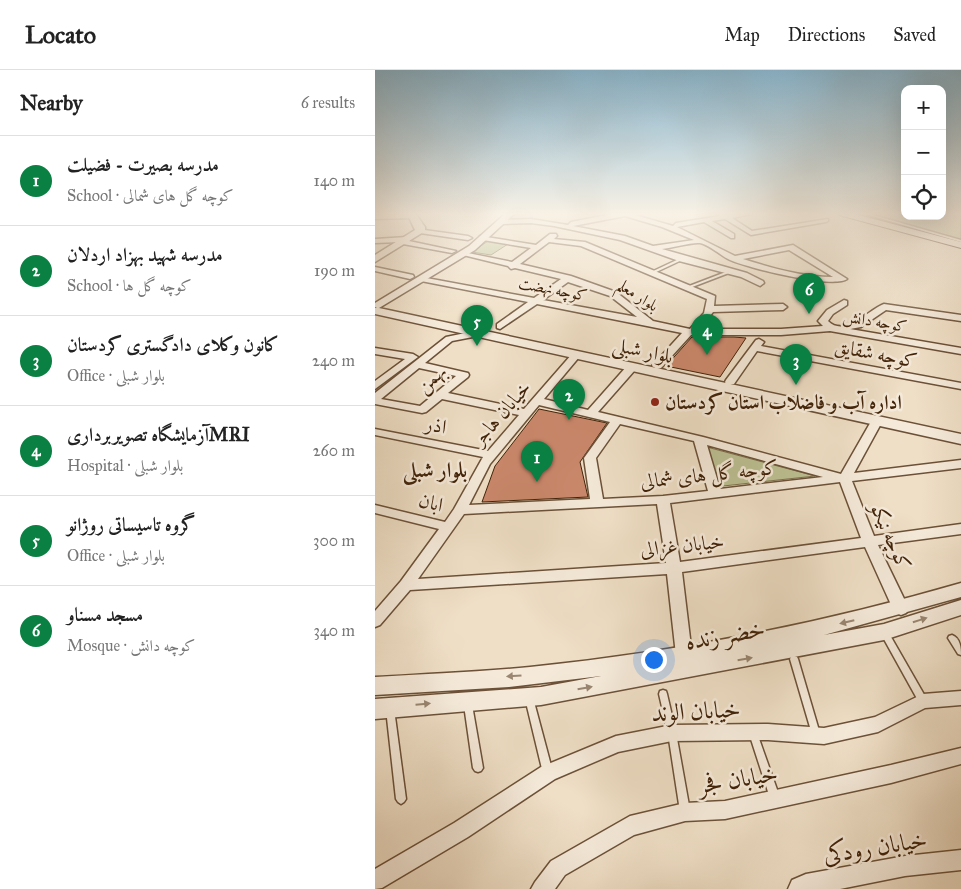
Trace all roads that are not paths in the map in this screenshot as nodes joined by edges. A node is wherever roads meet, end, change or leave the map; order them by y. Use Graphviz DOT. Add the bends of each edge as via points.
graph roads {
  1 [pos="388,251"];
  2 [pos="446,251"];
  3 [pos="459,251"];
  4 [pos="461,251"];
  5 [pos="532,251"];
  6 [pos="598,251"];
  7 [pos="663,251"];
  8 [pos="725,251"];
  9 [pos="768,251"];
  10 [pos="798,251"];
  11 [pos="457,254"];
  12 [pos="375,259"];
  13 [pos="682,259"];
  14 [pos="734,259"];
  15 [pos="513,266"];
  16 [pos="375,269"];
  17 [pos="733,271"];
  18 [pos="651,273"];
  19 [pos="409,277"];
  20 [pos="568,278"];
  21 [pos="421,279"];
  22 [pos="760,283"];
  23 [pos="686,288"];
  24 [pos="536,301"];
  25 [pos="844,303"];
  26 [pos="376,304"];
  27 [pos="783,307"];
  28 [pos="708,309"];
  29 [pos="961,318"];
  30 [pos="650,323"];
  31 [pos="500,326"];
  32 [pos="447,328"];
  33 [pos="830,328"];
  34 [pos="691,332"];
  35 [pos="765,332"];
  36 [pos="475,334"];
  37 [pos="755,348"];
  38 [pos="375,351"];
  39 [pos="961,351"];
  40 [pos="575,356"];
  41 [pos="415,360"];
  42 [pos="657,366"];
  43 [pos="631,368"];
  44 [pos="730,382"];
  45 [pos="375,386"];
  46 [pos="961,386"];
  47 [pos="440,395"];
  48 [pos="375,400"];
  49 [pos="537,401"];
  50 [pos="527,413"];
  51 [pos="590,414"];
  52 [pos="617,420"];
  53 [pos="877,420"];
  54 [pos="961,430"];
  55 [pos="375,432"];
  56 [pos="699,439"];
  57 [pos="961,439"];
  58 [pos="490,455"];
  59 [pos="961,464"];
  60 [pos="845,479"];
  61 [pos="715,494"];
  62 [pos="663,500"];
  63 [pos="597,503"];
  64 [pos="375,508"];
  65 [pos="460,510"];
  66 [pos="448,527"];
  67 [pos="961,529"];
  68 [pos="869,541"];
  69 [pos="674,568"];
  70 [pos="406,585"];
  71 [pos="961,590"];
  72 [pos="381,606"];
  73 [pos="961,607"];
  74 [pos="901,609"];
  75 [pos="375,621"];
  76 [pos="883,632"];
  77 [pos="952,638"];
  78 [pos="961,652"];
  79 [pos="684,655"];
  80 [pos="794,659"];
  81 [pos="375,686"];
  82 [pos="663,694"];
  83 [pos="529,697"];
  84 [pos="961,698"];
  85 [pos="468,701"];
  86 [pos="923,701"];
  87 [pos="382,709"];
  88 [pos="753,732"];
  89 [pos="672,733"];
  90 [pos="817,734"];
  91 [pos="961,756"];
  92 [pos="478,768"];
  93 [pos="548,773"];
  94 [pos="401,799"];
  95 [pos="776,799"];
  96 [pos="685,812"];
  97 [pos="961,860"];
  98 [pos="375,881"];
  99 [pos="542,889"];
  100 [pos="799,889"];
  1 -- 12 [label="street"];
  2 -- 11 [label="street, بلوار معلم"];
  3 -- 11 [label="street"];
  4 -- 11 [label="street"];
  5 -- 15 [label="street"];
  6 -- 18 [label="street"];
  7 -- 13 [label="street"];
  8 -- 14 [label="street"];
  9 -- 14 [label="street"];
  10 -- 14 [label="street" via="843,279 820,279"];
  11 -- 15 [label="street, بلوار معلم"];
  11 -- 19 [label="street"];
  11 -- 21 [label="street"];
  13 -- 17 [label="street"];
  13 -- 18 [label="lane"];
  15 -- 20 [label="street, بلوار معلم"];
  16 -- 19 [label="street"];
  17 -- 22 [label="street"];
  17 -- 23 [label="lane"];
  18 -- 23 [label="street"];
  19 -- 26 [label="street"];
  20 -- 24 [label="street"];
  20 -- 30 [label="street, بلوار معلم" via="613,294"];
  21 -- 24 [label="street, کوچه نهضت"];
  21 -- 26 [label="street"];
  23 -- 28 [label="street" via="712,298"];
  24 -- 30 [label="street, کوچه نهضت"];
  24 -- 31 [label="street"];
  25 -- 33 [label="street" via="823,321"];
  26 -- 32 [label="street, بلوار شبلی"];
  26 -- 42 [label="street, بلوار شبلی"];
  27 -- 28 [label="street"];
  28 -- 34 [label="street"];
  29 -- 33 [label="street" via="884,307 858,325"];
  30 -- 34 [label="street, بلوار معلم"];
  32 -- 36 [label="street, بلوار شبلی"];
  32 -- 41 [label="street"];
  33 -- 35 [label="street, کوچه دانش"];
  33 -- 39 [label="street, کوچه دانش"];
  34 -- 35 [label="street, کوچه دانش"];
  34 -- 42 [label="street"];
  35 -- 37 [label="street"];
  36 -- 40 [label="street, بلوار شبلی"];
  36 -- 41 [label="street" via="449,339"];
  37 -- 44 [label="street"];
  37 -- 46 [label="street, کوچه شقایق"];
  38 -- 41 [label="street"];
  40 -- 43 [label="street, بلوار شبلی"];
  40 -- 49 [label="street, خیابان هاجر"];
  41 -- 45 [label="street"];
  41 -- 47 [label="street, بهمن" via="463,375"];
  41 -- 48 [label="street"];
  42 -- 44 [label="street, بلوار شبلی"];
  43 -- 51 [label="street"];
  43 -- 53 [label="street, بلوار شبلی"];
  44 -- 54 [label="street, بلوار شبلی"];
  47 -- 48 [label="street, بهمن" via="422,410"];
  47 -- 50 [label="street"];
  49 -- 50 [label="street, خیابان هاجر"];
  49 -- 51 [label="street"];
  50 -- 58 [label="street, خیابان هاجر"];
  51 -- 52 [label="street"];
  52 -- 56 [label="street"];
  52 -- 63 [label="street" via="590,458"];
  53 -- 57 [label="street, بلوار شبلی"];
  53 -- 60 [label="street"];
  55 -- 58 [label="street, اذر"];
  56 -- 60 [label="street"];
  56 -- 61 [label="street"];
  58 -- 65 [label="street, خیابان هاجر"];
  59 -- 60 [label="street, کوچه گل های شمالی"];
  60 -- 61 [label="street, کوچه گل های شمالی"];
  60 -- 68 [label="street, کوچه نیکو"];
  61 -- 62 [label="street, کوچه گل های شمالی"];
  62 -- 63 [label="street, کوچه گل های شمالی"];
  62 -- 69 [label="street"];
  63 -- 65 [label="street, کوچه گل های شمالی"];
  64 -- 66 [label="street, ابان"];
  65 -- 66 [label="street, خیابان هاجر"];
  66 -- 70 [label="street, خیابان هاجر"];
  67 -- 68 [label="street, خیابان غزالی"];
  68 -- 69 [label="street, خیابان غزالی"];
  68 -- 74 [label="street, کوچه نیکو"];
  69 -- 70 [label="street, خیابان غزالی"];
  69 -- 79 [label="street"];
  70 -- 72 [label="street, خیابان هاجر"];
  71 -- 74 [label="street, خضر زنده"];
  72 -- 75 [label="street, خیابان هاجر"];
  76 -- 73 [label="street, خضر زنده, one-way"];
  74 -- 79 [label="street, خضر زنده, one-way"];
  83 -- 76 [label="street, خضر زنده, one-way"];
  76 -- 86 [label="lane"];
  77 -- 78 [label="lane"];
  79 -- 81 [label="street, خضر زنده, one-way" via="551,674"];
  80 -- 90 [label="lane"];
  82 -- 89 [label="lane"];
  83 -- 85 [label="street, خضر زنده"];
  83 -- 93 [label="lane"];
  84 -- 86 [label="street, خیابان الوند"];
  87 -- 85 [label="street, خضر زنده, one-way"];
  85 -- 92 [label="lane"];
  86 -- 90 [label="street, خیابان الوند" via="878,724 824,736"];
  87 -- 94 [label="lane"];
  88 -- 89 [label="street, خیابان الوند"];
  88 -- 90 [label="street, خیابان الوند"];
  88 -- 95 [label="lane"];
  89 -- 93 [label="street, خیابان الوند" via="616,744"];
  89 -- 96 [label="lane"];
  91 -- 95 [label="street, خیابان فجر"];
  93 -- 98 [label="street, خیابان الوند"];
  95 -- 96 [label="street, خیابان فجر" via="725,810"];
  96 -- 99 [label="street, خیابان فجر" via="630,826 559,868"];
  97 -- 100 [label="street, خیابان رودکی" via="905,866"];
}
